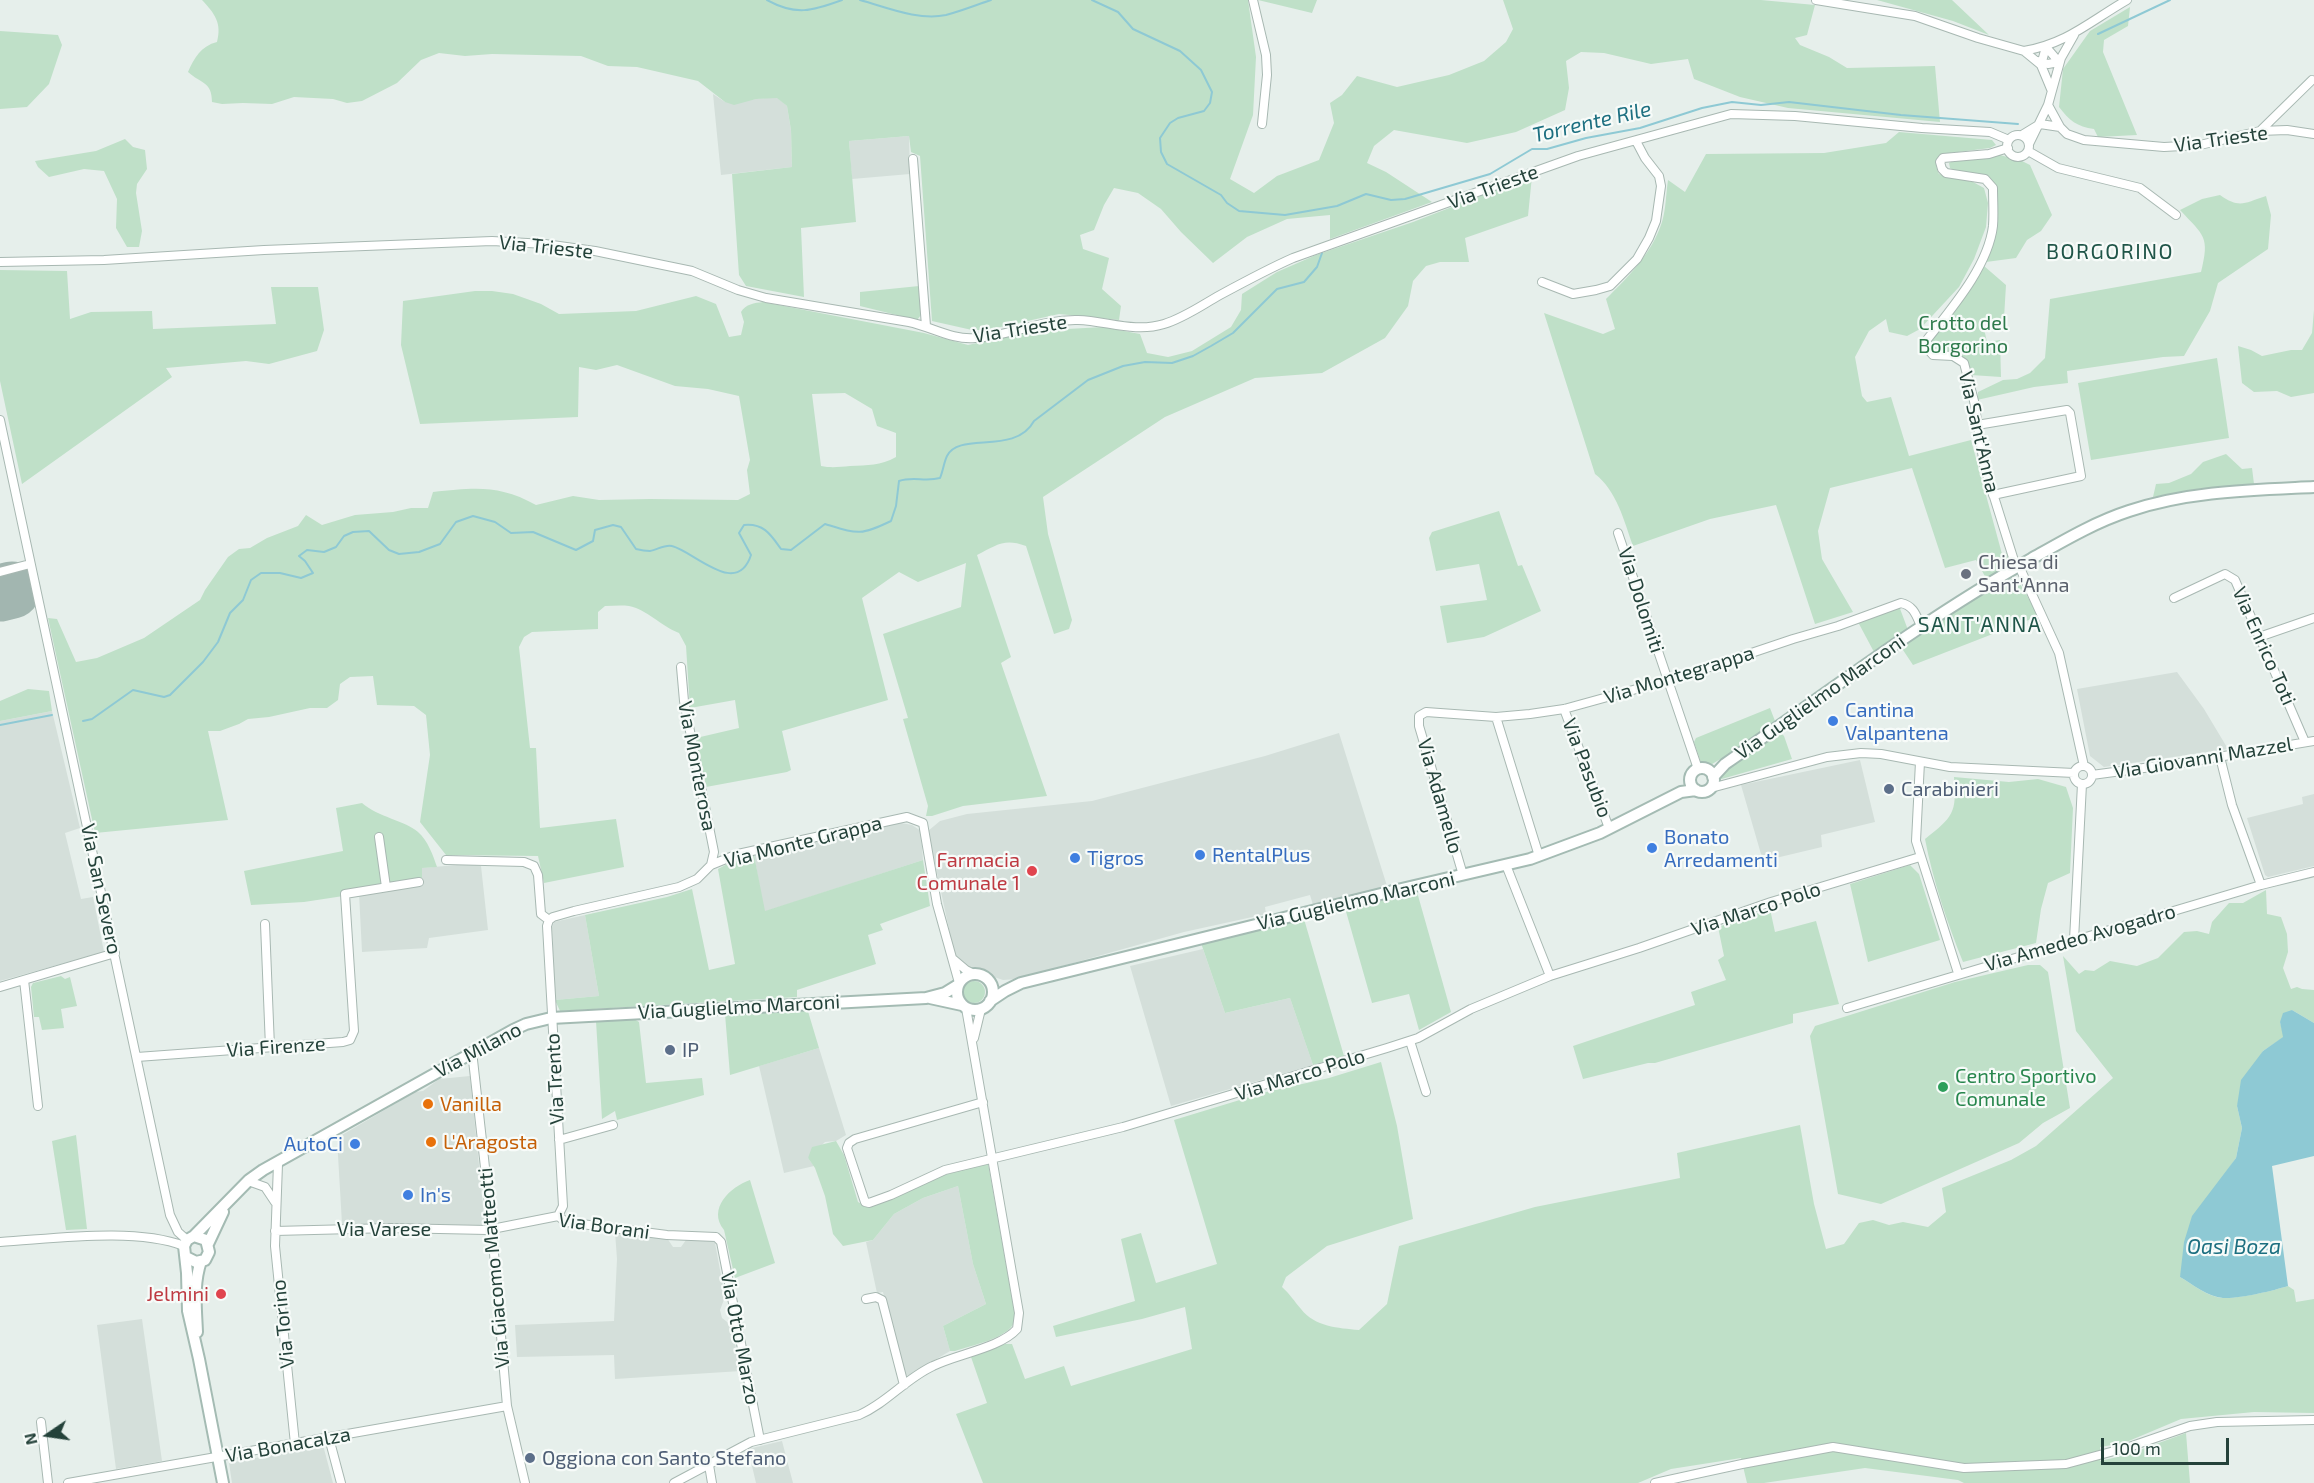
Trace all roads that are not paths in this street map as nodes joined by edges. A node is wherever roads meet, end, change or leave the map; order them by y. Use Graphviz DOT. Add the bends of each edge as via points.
graph roads {
  1 [pos="1253,0"];
  2 [pos="1816,0"];
  3 [pos="2127,0"];
  4 [pos="2112,4"];
  5 [pos="2074,35"];
  6 [pos="2046,47"];
  7 [pos="2024,51"];
  8 [pos="2039,62"];
  9 [pos="2060,62"];
  10 [pos="2312,80"];
  11 [pos="2051,89"];
  12 [pos="2048,105"];
  13 [pos="1262,124"];
  14 [pos="2040,124"];
  15 [pos="2060,127"];
  16 [pos="2260,131"];
  17 [pos="2314,134"];
  18 [pos="2022,135"];
  19 [pos="1636,141"];
  20 [pos="2008,144"];
  21 [pos="2029,147"];
  22 [pos="913,159"];
  23 [pos="2176,215"];
  24 [pos="0,262"];
  25 [pos="1542,282"];
  26 [pos="926,326"];
  27 [pos="0,420"];
  28 [pos="1977,425"];
  29 [pos="2314,487"];
  30 [pos="1993,495"];
  31 [pos="1618,533"];
  32 [pos="30,564"];
  33 [pos="2018,567"];
  34 [pos="0,572"];
  35 [pos="2174,598"];
  36 [pos="2314,618"];
  37 [pos="1921,626"];
  38 [pos="2259,638"];
  39 [pos="681,667"];
  40 [pos="1667,681"];
  41 [pos="1564,709"];
  42 [pos="1419,716"];
  43 [pos="1496,717"];
  44 [pos="2314,741"];
  45 [pos="2305,742"];
  46 [pos="2220,757"];
  47 [pos="1920,762"];
  48 [pos="2084,766"];
  49 [pos="2074,773"];
  50 [pos="2092,775"];
  51 [pos="1711,778"];
  52 [pos="2082,784"];
  53 [pos="1693,786"];
  54 [pos="1609,828"];
  55 [pos="380,837"];
  56 [pos="1539,856"];
  57 [pos="1920,857"];
  58 [pos="446,860"];
  59 [pos="711,865"];
  60 [pos="1506,865"];
  61 [pos="2314,873"];
  62 [pos="1463,875"];
  63 [pos="419,882"];
  64 [pos="2261,885"];
  65 [pos="386,887"];
  66 [pos="549,920"];
  67 [pos="265,924"];
  68 [pos="2074,940"];
  69 [pos="115,953"];
  70 [pos="952,958"];
  71 [pos="1958,973"];
  72 [pos="974,974"];
  73 [pos="1550,975"];
  74 [pos="24,980"];
  75 [pos="991,983"];
  76 [pos="1022,983"];
  77 [pos="959,984"];
  78 [pos="0,987"];
  79 [pos="926,998"];
  80 [pos="990,1001"];
  81 [pos="964,1006"];
  82 [pos="1847,1008"];
  83 [pos="981,1009"];
  84 [pos="551,1018"];
  85 [pos="1410,1041"];
  86 [pos="973,1042"];
  87 [pos="270,1047"];
  88 [pos="472,1051"];
  89 [pos="137,1057"];
  90 [pos="1426,1092"];
  91 [pos="983,1102"];
  92 [pos="38,1106"];
  93 [pos="613,1125"];
  94 [pos="559,1140"];
  95 [pos="993,1157"];
  96 [pos="283,1160"];
  97 [pos="251,1182"];
  98 [pos="240,1189"];
  99 [pos="276,1203"];
  100 [pos="226,1204"];
  101 [pos="558,1216"];
  102 [pos="492,1230"];
  103 [pos="275,1231"];
  104 [pos="716,1237"];
  105 [pos="0,1242"];
  106 [pos="208,1244"];
  107 [pos="188,1245"];
  108 [pos="201,1262"];
  109 [pos="866,1299"];
  110 [pos="199,1359"];
  111 [pos="904,1385"];
  112 [pos="507,1406"];
  113 [pos="2314,1420"];
  114 [pos="41,1422"];
  115 [pos="329,1438"];
  116 [pos="760,1440"];
  117 [pos="295,1444"];
  118 [pos="219,1457"];
  119 [pos="709,1464"];
  120 [pos="48,1483"];
  121 [pos="68,1483"];
  122 [pos="223,1483"];
  123 [pos="341,1483"];
  124 [pos="525,1483"];
  125 [pos="674,1483"];
  126 [pos="712,1483"];
  127 [pos="1659,1483"];
  1 -- 13 [label="street" via="1266,56"];
  2 -- 7 [label="street" via="1915,16"];
  3 -- 4 [label="street"];
  4 -- 5 [label="street"];
  5 -- 6 [label="street"];
  5 -- 9 [label="street"];
  6 -- 7 [label="street"];
  6 -- 8 [label="street"];
  6 -- 9 [label="street"];
  7 -- 8 [label="street"];
  8 -- 9 [label="street"];
  8 -- 11 [label="street"];
  9 -- 11 [label="street"];
  10 -- 16 [label="street"];
  11 -- 12 [label="street"];
  12 -- 14 [label="street"];
  12 -- 15 [label="street"];
  14 -- 15 [label="street, Via Trieste"];
  14 -- 18 [label="street"];
  14 -- 21 [label="street"];
  15 -- 16 [label="street, Via Trieste" via="2084,140 2164,147 2200,145"];
  16 -- 17 [label="street, Via Trieste"];
  18 -- 20 [label="street" via="2014,135"];
  18 -- 21 [label="street"];
  19 -- 20 [label="street, Via Trieste" via="1731,114 1990,132"];
  19 -- 25 [label="street" via="1659,176 1661,186 1656,221 1637,259 1610,286 1596,290 1573,294"];
  19 -- 26 [label="street, Via Trieste" via="1578,156 1293,258 1165,324 1136,327 1078,320 975,339"];
  20 -- 21 [label="street" via="2018,157"];
  20 -- 28 [label="street, Via Sant'Anna" via="1989,154 1943,158 1941,162 1946,173 1985,179 1994,189 1993,226 1986,250 1965,290 1926,341 1933,356 1953,356 1964,363"];
  21 -- 23 [label="street" via="2058,168 2140,188"];
  22 -- 26 [label="street"];
  24 -- 26 [label="street, Via Trieste" via="492,241 545,244 692,272 766,298"];
  27 -- 32 [label="street, Via San Severo"];
  28 -- 30 [label="street, Via Sant'Anna"];
  28 -- 30 [label="street" via="2067,410 2070,414 2080,476"];
  29 -- 33 [label="street, Via Guglielmo Marconi" via="2196,495 2131,510 2104,520"];
  30 -- 33 [label="street, Via Sant'Anna"];
  31 -- 40 [label="street, Via Dolomiti"];
  32 -- 34 [label="street"];
  32 -- 69 [label="street, Via San Severo"];
  33 -- 37 [label="street, Via Guglielmo Marconi"];
  33 -- 48 [label="street, Via Sant'Anna" via="2059,653"];
  35 -- 38 [label="street, Via Enrico Toti" via="2230,575"];
  36 -- 38 [label="street"];
  37 -- 40 [label="street, Via Montegrappa" via="1914,610 1901,603"];
  37 -- 51 [label="street, Via Guglielmo Marconi" via="1725,764"];
  38 -- 45 [label="street, Via Enrico Toti"];
  39 -- 59 [label="street, Via Monterosa" via="684,701 714,852"];
  40 -- 41 [label="street, Via Montegrappa"];
  40 -- 51 [label="street, Via Dolomiti"];
  41 -- 43 [label="street, Via Montegrappa"];
  41 -- 54 [label="street, Via Pasubio"];
  42 -- 43 [label="street, Via Montegrappa" via="1426,712"];
  42 -- 62 [label="street, Via Adamello"];
  43 -- 56 [label="street"];
  44 -- 45 [label="street, Via Giovanni Mazzel"];
  45 -- 46 [label="street, Via Giovanni Mazzel"];
  46 -- 50 [label="street, Via Giovanni Mazzel"];
  46 -- 64 [label="street" via="2232,805"];
  47 -- 49 [label="street"];
  47 -- 51 [label="street" via="1850,753"];
  47 -- 57 [label="street" via="1916,825"];
  48 -- 49 [label="street"];
  48 -- 50 [label="street"];
  49 -- 52 [label="street"];
  50 -- 52 [label="street" via="2088,783"];
  51 -- 53 [label="street, Via Guglielmo Marconi" via="1704,792"];
  51 -- 53 [label="street, Via Guglielmo Marconi" via="1692,774"];
  52 -- 68 [label="street"];
  53 -- 54 [label="street, Via Guglielmo Marconi"];
  54 -- 56 [label="street, Via Guglielmo Marconi"];
  55 -- 65 [label="street"];
  56 -- 60 [label="street, Via Guglielmo Marconi"];
  57 -- 71 [label="street"];
  57 -- 73 [label="street, Via Marco Polo"];
  58 -- 66 [label="street" via="524,861 534,866 542,914"];
  59 -- 66 [label="street, Via Monte Grappa" via="697,879 679,887"];
  59 -- 70 [label="street, Via Monte Grappa" via="738,854 907,817 923,823 937,904"];
  60 -- 62 [label="street, Via Guglielmo Marconi"];
  60 -- 73 [label="street"];
  61 -- 64 [label="street, Via Amedeo Avogadro"];
  62 -- 76 [label="street, Via Guglielmo Marconi"];
  63 -- 65 [label="street"];
  64 -- 68 [label="street, Via Amedeo Avogadro"];
  65 -- 87 [label="street, Via Firenze" via="345,894 354,1031 350,1040"];
  66 -- 84 [label="street"];
  67 -- 87 [label="street"];
  68 -- 71 [label="street, Via Amedeo Avogadro"];
  69 -- 74 [label="street"];
  69 -- 89 [label="street, Via San Severo"];
  70 -- 72 [label="street"];
  70 -- 77 [label="street"];
  71 -- 82 [label="street, Via Amedeo Avogadro"];
  72 -- 75 [label="street"];
  72 -- 77 [label="street" via="964,977"];
  73 -- 85 [label="street, Via Marco Polo" via="1470,1009"];
  74 -- 78 [label="street"];
  74 -- 92 [label="street"];
  75 -- 76 [label="street, Via Guglielmo Marconi"];
  75 -- 80 [label="street"];
  76 -- 80 [label="street, Via Guglielmo Marconi"];
  77 -- 79 [label="street, Via Guglielmo Marconi"];
  77 -- 81 [label="street" via="957,995"];
  79 -- 81 [label="street, Via Guglielmo Marconi"];
  79 -- 84 [label="street, Via Guglielmo Marconi"];
  80 -- 83 [label="street"];
  81 -- 83 [label="street"];
  81 -- 86 [label="street"];
  83 -- 86 [label="street"];
  84 -- 88 [label="street, Via Milano" via="526,1024"];
  84 -- 94 [label="street, Via Trento"];
  85 -- 90 [label="street"];
  85 -- 95 [label="street, Via Marco Polo" via="1123,1128"];
  86 -- 91 [label="street"];
  87 -- 89 [label="street, Via Firenze"];
  88 -- 96 [label="street, Via Milano"];
  88 -- 102 [label="street, Via Giacomo Matteotti"];
  89 -- 107 [label="street, Via San Severo" via="171,1215"];
  91 -- 95 [label="street"];
  91 -- 95 [label="street, Via Marco Polo" via="855,1139 848,1148 861,1195 869,1203 945,1170"];
  93 -- 94 [label="street, Via Trento"];
  94 -- 101 [label="street, Via Trento" via="563,1206"];
  95 -- 111 [label="street" via="1019,1313 1017,1329 1005,1339 935,1365"];
  96 -- 97 [label="street, Via Milano"];
  96 -- 98 [label="street, Via Milano"];
  96 -- 99 [label="street, Via Torino"];
  97 -- 98 [label="street, Via Milano"];
  97 -- 99 [label="street" via="265,1187"];
  98 -- 100 [label="street, Via Milano"];
  99 -- 103 [label="street, Via Torino"];
  100 -- 106 [label="street, Via Milano"];
  100 -- 107 [label="street, Via Milano"];
  101 -- 102 [label="street, Via Borani"];
  101 -- 104 [label="street, Via Borani" via="566,1222"];
  102 -- 103 [label="street, Via Varese"];
  102 -- 112 [label="street, Via Giacomo Matteotti"];
  103 -- 117 [label="street, Via Torino"];
  104 -- 116 [label="street, Via Otto Marzo" via="721,1242"];
  105 -- 107 [label="street" via="120,1237"];
  106 -- 107 [label="street" via="202,1238"];
  106 -- 108 [label="street" via="208,1256"];
  107 -- 108 [label="street" via="190,1261"];
  107 -- 110 [label="street" via="188,1311"];
  108 -- 110 [label="street" via="196,1286"];
  109 -- 111 [label="street" via="882,1300"];
  110 -- 118 [label="street"];
  111 -- 116 [label="street" via="875,1408 859,1415"];
  112 -- 115 [label="street, Via Bonacalza"];
  112 -- 124 [label="street, Via Giacomo Matteotti"];
  113 -- 127 [label="street" via="2190,1426 2129,1448 2066,1464 1964,1468 1833,1447"];
  114 -- 120 [label="street"];
  115 -- 117 [label="street, Via Bonacalza"];
  115 -- 123 [label="street"];
  116 -- 119 [label="street"];
  117 -- 118 [label="street, Via Bonacalza"];
  118 -- 121 [label="street, Via Bonacalza"];
  118 -- 122 [label="street"];
  119 -- 125 [label="street"];
  119 -- 126 [label="street"];
}
